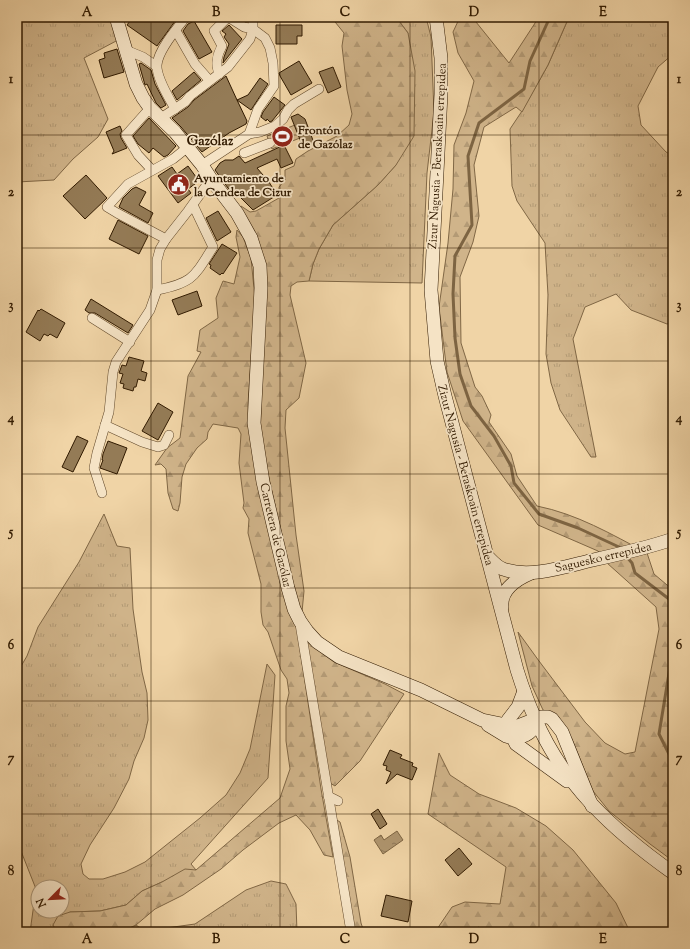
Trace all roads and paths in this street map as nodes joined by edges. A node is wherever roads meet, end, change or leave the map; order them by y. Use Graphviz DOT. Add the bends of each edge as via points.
graph roads {
  1 [pos="116,17"];
  2 [pos="186,17"];
  3 [pos="228,17"];
  4 [pos="253,17"];
  5 [pos="436,17"];
  6 [pos="253,28"];
  7 [pos="176,30"];
  8 [pos="126,50"];
  9 [pos="156,66"];
  10 [pos="220,74"];
  11 [pos="209,80"];
  12 [pos="319,89"];
  13 [pos="150,108"];
  14 [pos="175,109"];
  15 [pos="161,118"];
  16 [pos="249,134"];
  17 [pos="236,142"];
  18 [pos="270,143"];
  19 [pos="188,147"];
  20 [pos="202,165"];
  21 [pos="152,170"];
  22 [pos="211,179"];
  23 [pos="193,204"];
  24 [pos="166,239"];
  25 [pos="157,290"];
  26 [pos="92,318"];
  27 [pos="130,342"];
  28 [pos="105,425"];
  29 [pos="169,434"];
  30 [pos="102,493"];
  31 [pos="673,539"];
  32 [pos="487,556"];
  33 [pos="526,572"];
  34 [pos="494,581"];
  35 [pos="502,614"];
  36 [pos="300,621"];
  37 [pos="524,691"];
  38 [pos="535,719"];
  39 [pos="510,732"];
  40 [pos="575,787"];
  41 [pos="328,796"];
  42 [pos="338,801"];
  43 [pos="592,806"];
  44 [pos="673,873"];
  45 [pos="351,932"];
  1 -- 8 [label="street, Carretera de Gazólaz"];
  2 -- 7 [label="street"];
  3 -- 6 [label="street" via="244,27"];
  3 -- 10 [label="street" via="214,31 222,46 217,55 217,68"];
  4 -- 6 [label="street"];
  5 -- 32 [label="street, Zizur Nagusia - Beraskoain errepidea" via="441,58 441,94 431,266 433,327 437,362 445,396"];
  6 -- 10 [label="street" via="250,39"];
  6 -- 16 [label="street" via="265,38 270,48 274,86 258,109"];
  7 -- 9 [label="street" via="164,47"];
  7 -- 11 [label="street" via="195,64"];
  8 -- 9 [label="street"];
  8 -- 13 [label="street, Carretera de Gazólaz" via="136,84"];
  9 -- 14 [label="street" via="165,92"];
  10 -- 11 [label="street"];
  11 -- 14 [label="street"];
  12 -- 16 [label="street" via="294,104 274,126"];
  13 -- 15 [label="street, Carretera de Gazólaz"];
  13 -- 21 [label="street" via="126,135 138,155"];
  14 -- 15 [label="street"];
  15 -- 19 [label="street, Carretera de Gazólaz"];
  16 -- 17 [label="street"];
  17 -- 18 [label="street" via="245,155"];
  17 -- 20 [label="street"];
  19 -- 20 [label="street, Carretera de Gazólaz"];
  19 -- 21 [label="street" via="173,159"];
  20 -- 22 [label="street, Carretera de Gazólaz"];
  21 -- 24 [label="street" via="128,184 107,207"];
  22 -- 23 [label="street"];
  22 -- 36 [label="street, Carretera de Gazólaz" via="237,213 251,238 260,266 254,423 264,482 288,588"];
  23 -- 24 [label="street"];
  23 -- 25 [label="street" via="213,247 188,280 177,286"];
  24 -- 25 [label="street" via="157,260"];
  25 -- 27 [label="street" via="150,310"];
  26 -- 27 [label="street"];
  27 -- 28 [label="street" via="116,362"];
  28 -- 29 [label="street" via="158,447 164,445"];
  28 -- 30 [label="street" via="94,468"];
  31 -- 33 [label="street, Saguesko errepidea" via="648,548"];
  32 -- 33 [label="street" via="503,569"];
  32 -- 34 [label="street, Zizur Nagusia - Beraskoain errepidea"];
  33 -- 34 [label="street" via="498,577"];
  33 -- 35 [label="street" via="512,584 501,600"];
  34 -- 35 [label="street, Zizur Nagusia - Beraskoain errepidea"];
  35 -- 37 [label="street, Zizur Nagusia - Beraskoain errepidea"];
  36 -- 39 [label="street, Carretera de Gazólaz" via="317,642 338,657 421,690"];
  36 -- 41 [label="street"];
  37 -- 38 [label="street, Zizur Nagusia - Beraskoain errepidea"];
  37 -- 39 [label="street" via="518,707 508,720"];
  38 -- 39 [label="street" via="533,729 526,735"];
  38 -- 40 [label="street, Zizur Nagusia - Beraskoain errepidea" via="555,757"];
  38 -- 43 [label="street" via="548,717 557,723"];
  39 -- 40 [label="street" via="516,744"];
  40 -- 43 [label="street, Zizur Nagusia - Beraskoain errepidea"];
  41 -- 42 [label="street"];
  41 -- 45 [label="street"];
  43 -- 44 [label="street, Zizur Nagusia - Beraskoain errepidea" via="617,830"];
}
